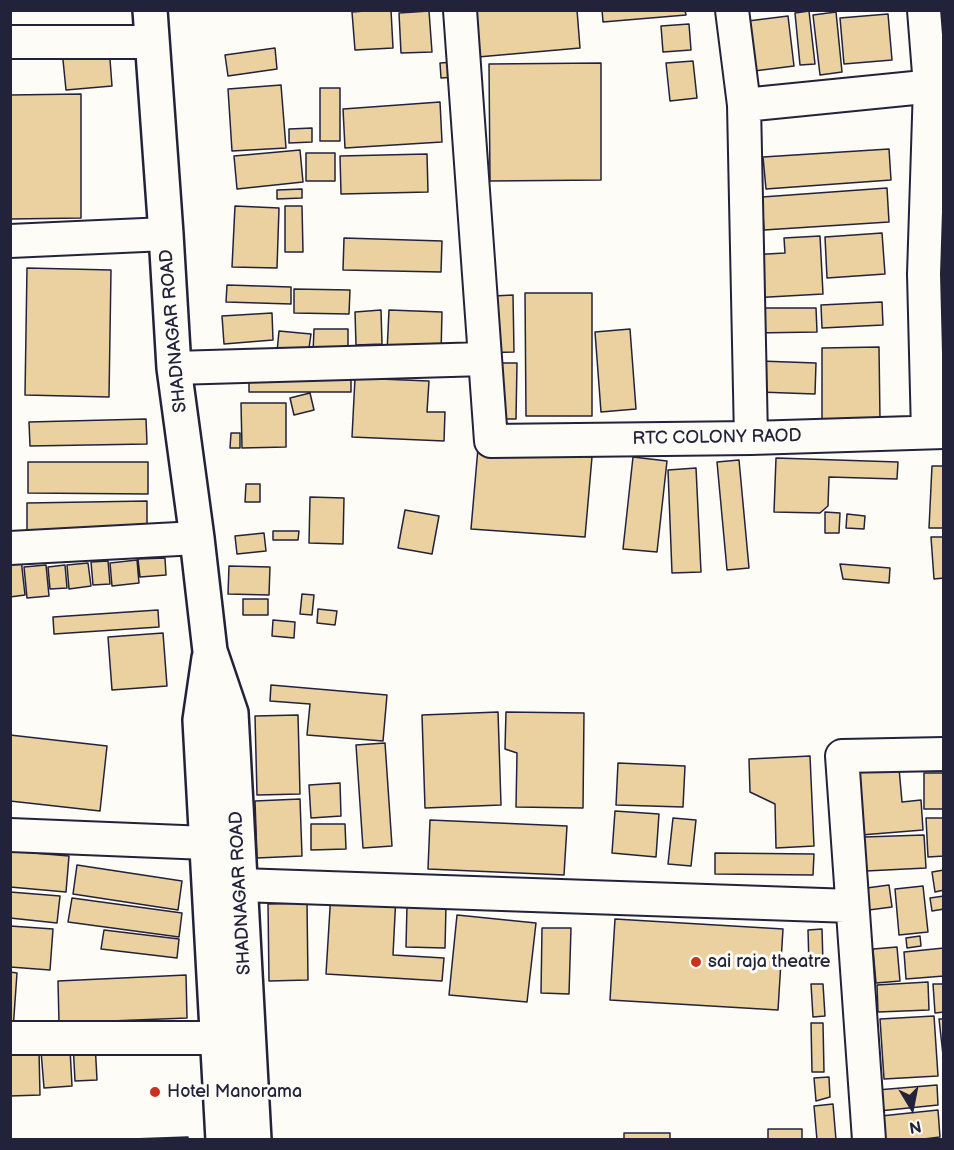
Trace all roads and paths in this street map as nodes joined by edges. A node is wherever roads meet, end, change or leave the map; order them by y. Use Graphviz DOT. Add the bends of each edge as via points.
graph roads {
  1 [pos="150,10"];
  2 [pos="460,10"];
  3 [pos="732,10"];
  4 [pos="924,10"];
  5 [pos="10,42"];
  6 [pos="152,42"];
  7 [pos="937,86"];
  8 [pos="744,105"];
  9 [pos="166,234"];
  10 [pos="10,241"];
  11 [pos="485,359"];
  12 [pos="174,368"];
  13 [pos="936,432"];
  14 [pos="751,438"];
  15 [pos="197,538"];
  16 [pos="10,548"];
  17 [pos="210,651"];
  18 [pos="944,754"];
  19 [pos="10,835"];
  20 [pos="207,843"];
  21 [pos="240,885"];
  22 [pos="852,906"];
  23 [pos="10,1038"];
  24 [pos="217,1038"];
  25 [pos="223,1140"];
  26 [pos="254,1140"];
  27 [pos="868,1140"];
  1 -- 6 [label="main road, SHADNAGAR ROAD"];
  2 -- 11 [label="street"];
  3 -- 8 [label="street"];
  4 -- 7 [label="street"];
  5 -- 6 [label="street"];
  6 -- 9 [label="main road, SHADNAGAR ROAD"];
  7 -- 8 [label="street"];
  7 -- 13 [label="street" via="924,274"];
  8 -- 14 [label="street"];
  9 -- 10 [label="street"];
  9 -- 12 [label="main road, SHADNAGAR ROAD"];
  11 -- 12 [label="street"];
  11 -- 14 [label="street, RTC COLONY RAOD" via="491,441"];
  12 -- 15 [label="main road, SHADNAGAR ROAD"];
  13 -- 14 [label="street, RTC COLONY RAOD"];
  15 -- 16 [label="street"];
  15 -- 17 [label="main road, SHADNAGAR ROAD"];
  17 -- 20 [label="main road, SHADNAGAR ROAD" via="200,720"];
  17 -- 21 [label="main road, SHADNAGAR ROAD" via="231,713"];
  18 -- 22 [label="street" via="842,756"];
  19 -- 20 [label="street"];
  20 -- 24 [label="main road, SHADNAGAR ROAD"];
  21 -- 22 [label="street"];
  21 -- 26 [label="main road, SHADNAGAR ROAD"];
  22 -- 27 [label="street"];
  23 -- 24 [label="street"];
  24 -- 25 [label="main road, SHADNAGAR ROAD"];
}
